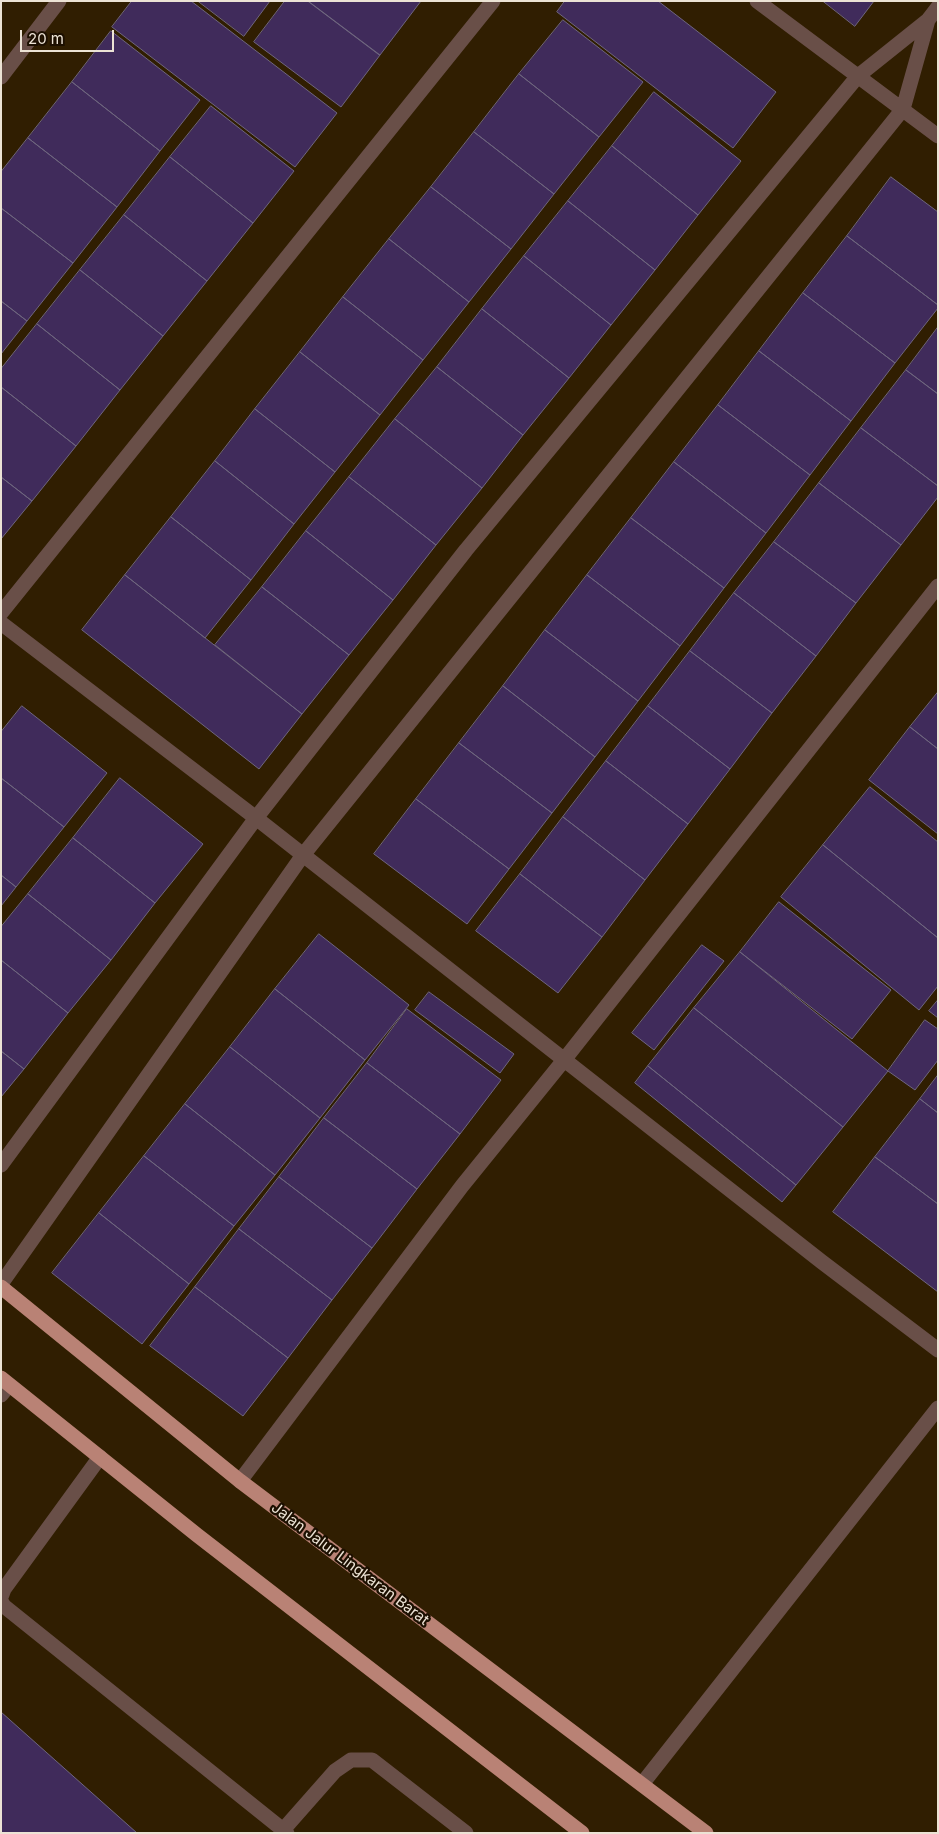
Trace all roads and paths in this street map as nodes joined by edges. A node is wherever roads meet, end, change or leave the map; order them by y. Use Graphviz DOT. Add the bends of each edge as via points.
graph roads {
  1 [pos="59,1"];
  2 [pos="493,1"];
  3 [pos="758,1"];
  4 [pos="938,7"];
  5 [pos="928,20"];
  6 [pos="858,76"];
  7 [pos="1,77"];
  8 [pos="903,109"];
  9 [pos="938,136"];
  10 [pos="938,586"];
  11 [pos="1,613"];
  12 [pos="1,623"];
  13 [pos="256,818"];
  14 [pos="303,855"];
  15 [pos="564,1060"];
  16 [pos="1,1165"];
  17 [pos="1,1286"];
  18 [pos="938,1350"];
  19 [pos="4,1386"];
  20 [pos="938,1408"];
  21 [pos="100,1458"];
  22 [pos="240,1481"];
  23 [pos="1,1599"];
  24 [pos="642,1784"];
  25 [pos="285,1831"];
  26 [pos="466,1833"];
  27 [pos="582,1833"];
  28 [pos="706,1833"];
  1 -- 7 [label="street"];
  2 -- 11 [label="street"];
  3 -- 6 [label="street"];
  4 -- 5 [label="street"];
  5 -- 6 [label="street"];
  5 -- 8 [label="street"];
  6 -- 8 [label="street"];
  6 -- 13 [label="street" via="466,550"];
  8 -- 9 [label="street"];
  8 -- 14 [label="street"];
  10 -- 15 [label="street"];
  12 -- 13 [label="street"];
  13 -- 14 [label="street"];
  13 -- 16 [label="street"];
  14 -- 15 [label="street"];
  14 -- 17 [label="street"];
  15 -- 18 [label="street"];
  15 -- 22 [label="street" via="462,1186"];
  17 -- 22 [label="main road, Jalan Jalur Lingkaran Barat"];
  19 -- 21 [label="main road"];
  20 -- 24 [label="street"];
  21 -- 23 [label="street" via="4,1589"];
  21 -- 27 [label="main road"];
  22 -- 24 [label="main road, Jalan Jalur Lingkaran Barat"];
  23 -- 25 [label="street" via="4,1606"];
  24 -- 28 [label="main road, Jalan Jalur Lingkaran Barat"];
  25 -- 26 [label="street" via="335,1771 351,1760 372,1760"];
}
